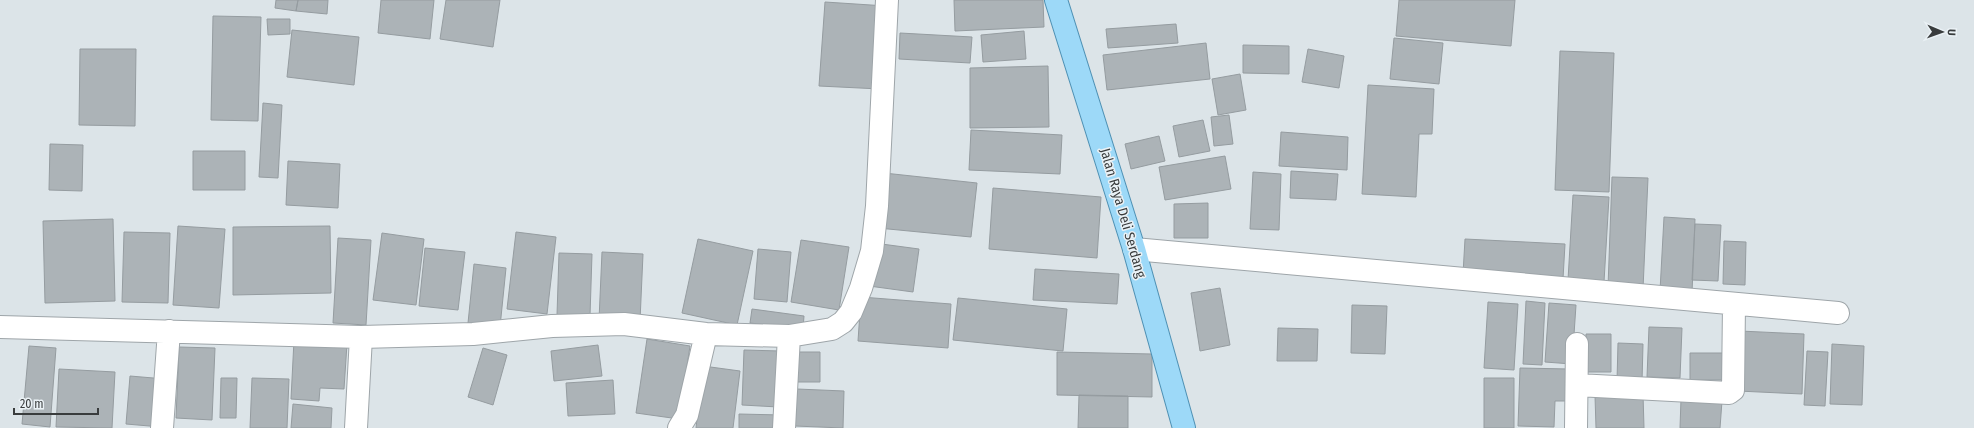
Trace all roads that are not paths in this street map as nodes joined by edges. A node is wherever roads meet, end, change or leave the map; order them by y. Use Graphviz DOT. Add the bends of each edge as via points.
graph roads {
  1 [pos="887,0"];
  2 [pos="1056,0"];
  3 [pos="1134,249"];
  4 [pos="1734,304"];
  5 [pos="1838,313"];
  6 [pos="0,327"];
  7 [pos="169,331"];
  8 [pos="706,334"];
  9 [pos="361,336"];
  10 [pos="789,336"];
  11 [pos="1577,344"];
  12 [pos="1577,385"];
  13 [pos="162,428"];
  14 [pos="356,428"];
  15 [pos="680,428"];
  16 [pos="784,428"];
  17 [pos="1184,428"];
  18 [pos="1576,428"];
  1 -- 10 [label="street" via="877,206 872,250 856,300 843,322 832,329"];
  2 -- 3 [label="main road, Jalan Raya Deli Serdang"];
  3 -- 4 [label="street"];
  3 -- 17 [label="main road, Jalan Raya Deli Serdang"];
  4 -- 5 [label="street"];
  4 -- 12 [label="street" via="1734,390 1729,393"];
  6 -- 7 [label="street"];
  7 -- 9 [label="street"];
  7 -- 13 [label="street"];
  8 -- 9 [label="street" via="624,324 552,326 473,334"];
  8 -- 10 [label="street"];
  8 -- 15 [label="street" via="687,415"];
  9 -- 14 [label="street"];
  10 -- 16 [label="street"];
  11 -- 12 [label="street"];
  12 -- 18 [label="street"];
}
